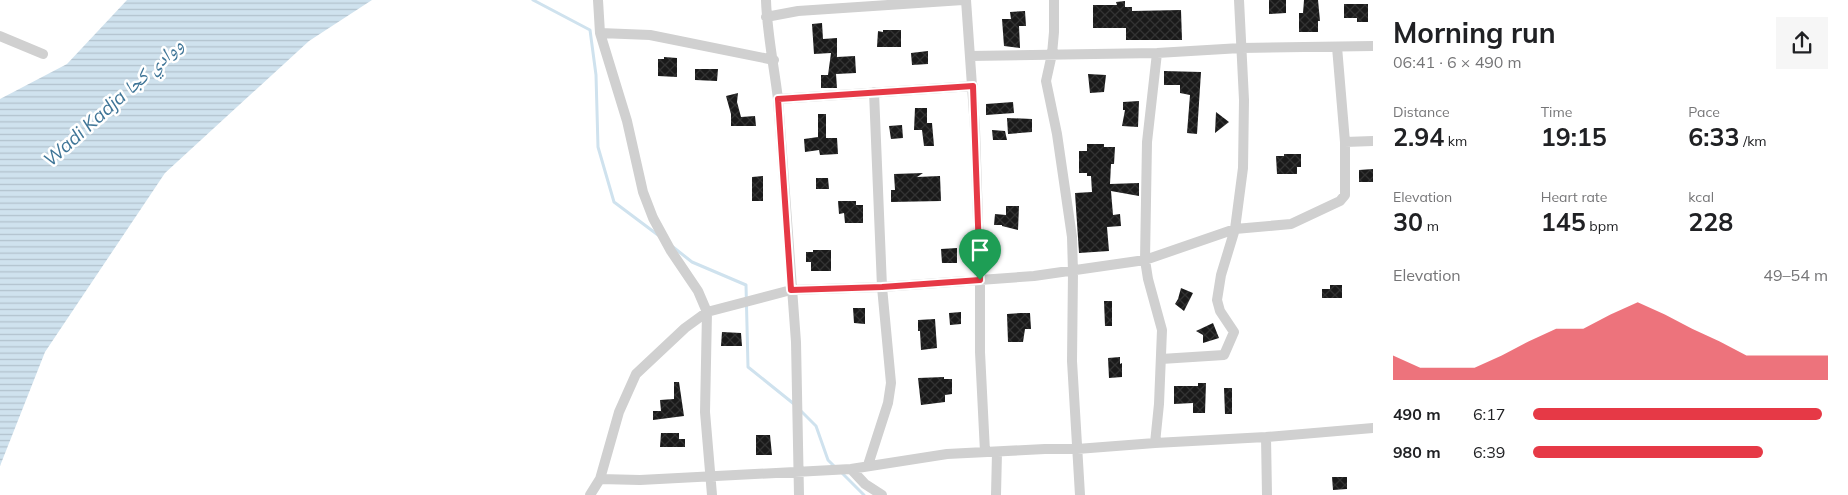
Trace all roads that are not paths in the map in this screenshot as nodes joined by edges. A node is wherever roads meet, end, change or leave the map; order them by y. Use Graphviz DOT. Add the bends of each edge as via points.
graph roads {
  1 [pos="598,0"];
  2 [pos="766,0"];
  3 [pos="964,0"];
  4 [pos="1054,0"];
  5 [pos="1239,0"];
  6 [pos="915,1"];
  7 [pos="766,17"];
  8 [pos="600,33"];
  9 [pos="0,36"];
  10 [pos="1373,46"];
  11 [pos="1337,47"];
  12 [pos="1241,48"];
  13 [pos="1157,53"];
  14 [pos="43,54"];
  15 [pos="1052,54"];
  16 [pos="970,56"];
  17 [pos="774,60"];
  18 [pos="973,86"];
  19 [pos="874,92"];
  20 [pos="778,99"];
  21 [pos="1373,141"];
  22 [pos="1345,142"];
  23 [pos="1235,229"];
  24 [pos="1144,260"];
  25 [pos="1073,272"];
  26 [pos="980,280"];
  27 [pos="882,287"];
  28 [pos="791,290"];
  29 [pos="707,312"];
  30 [pos="1161,359"];
  31 [pos="1373,428"];
  32 [pos="1266,438"];
  33 [pos="1154,443"];
  34 [pos="1077,449"];
  35 [pos="985,452"];
  36 [pos="997,452"];
  37 [pos="868,465"];
  38 [pos="851,469"];
  39 [pos="798,473"];
  40 [pos="710,476"];
  41 [pos="600,479"];
  42 [pos="590,495"];
  43 [pos="712,495"];
  44 [pos="799,495"];
  45 [pos="882,495"];
  46 [pos="996,495"];
  47 [pos="1080,495"];
  48 [pos="1266,495"];
  1 -- 8 [label="street"];
  2 -- 7 [label="street"];
  3 -- 6 [label="street"];
  3 -- 16 [label="street"];
  4 -- 15 [label="street"];
  5 -- 12 [label="street"];
  6 -- 7 [label="street" via="798,11"];
  7 -- 17 [label="street"];
  8 -- 17 [label="street" via="650,36"];
  8 -- 29 [label="street" via="643,192 653,218 698,291"];
  9 -- 14 [label="street"];
  10 -- 11 [label="street"];
  11 -- 12 [label="street"];
  11 -- 22 [label="street"];
  12 -- 13 [label="street"];
  12 -- 23 [label="street" via="1243,168"];
  13 -- 15 [label="street"];
  13 -- 24 [label="street" via="1147,142"];
  15 -- 16 [label="street"];
  15 -- 25 [label="street" via="1046,81 1072,238"];
  16 -- 18 [label="street"];
  17 -- 20 [label="street"];
  18 -- 19 [label="street"];
  18 -- 26 [label="street"];
  19 -- 20 [label="street"];
  19 -- 27 [label="street"];
  20 -- 28 [label="street"];
  21 -- 22 [label="street"];
  22 -- 23 [label="street" via="1345,195 1340,201 1291,224"];
  23 -- 24 [label="street"];
  23 -- 30 [label="street" via="1218,288 1220,311 1234,332 1224,356"];
  24 -- 25 [label="street"];
  24 -- 30 [label="street" via="1162,330"];
  25 -- 26 [label="street"];
  25 -- 34 [label="street" via="1072,361"];
  26 -- 27 [label="street"];
  26 -- 35 [label="street"];
  27 -- 28 [label="street"];
  27 -- 37 [label="street" via="891,383 888,403"];
  28 -- 29 [label="street"];
  28 -- 39 [label="street" via="796,342"];
  29 -- 40 [label="street" via="705,412"];
  29 -- 41 [label="street" via="684,328 636,374 619,412"];
  30 -- 33 [label="street"];
  31 -- 32 [label="street"];
  32 -- 33 [label="street"];
  32 -- 48 [label="street"];
  33 -- 34 [label="street"];
  34 -- 36 [label="street"];
  34 -- 47 [label="street"];
  35 -- 36 [label="street"];
  35 -- 37 [label="street" via="940,454"];
  36 -- 46 [label="street"];
  37 -- 38 [label="street"];
  38 -- 39 [label="street"];
  38 -- 45 [label="street"];
  39 -- 40 [label="street"];
  39 -- 44 [label="street"];
  40 -- 41 [label="street"];
  40 -- 43 [label="street"];
  41 -- 42 [label="street"];
}
